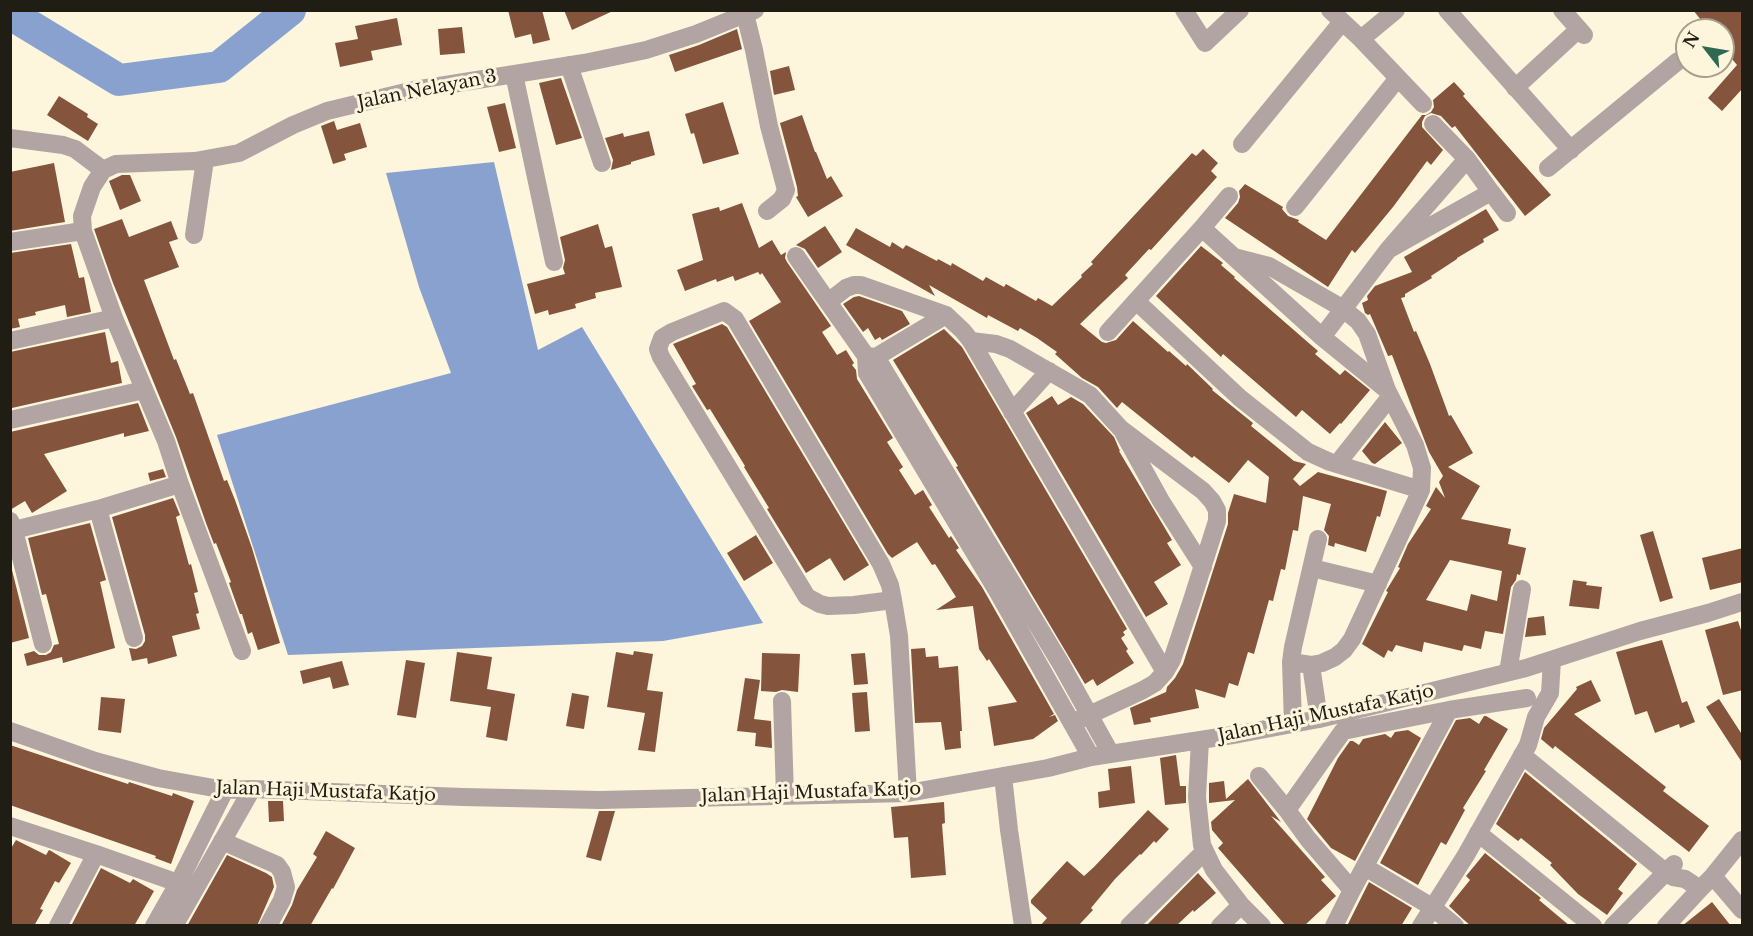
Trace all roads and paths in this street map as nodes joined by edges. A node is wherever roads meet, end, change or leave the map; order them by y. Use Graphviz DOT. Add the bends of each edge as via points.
graph roads {
  1 [pos="1184,10"];
  2 [pos="1240,10"];
  3 [pos="1396,10"];
  4 [pos="1447,10"];
  5 [pos="1562,10"];
  6 [pos="748,12"];
  7 [pos="1336,16"];
  8 [pos="1361,39"];
  9 [pos="1675,63"];
  10 [pos="568,65"];
  11 [pos="514,74"];
  12 [pos="1398,78"];
  13 [pos="1515,87"];
  14 [pos="1423,104"];
  15 [pos="1433,124"];
  16 [pos="10,138"];
  17 [pos="1242,144"];
  18 [pos="1571,150"];
  19 [pos="1467,159"];
  20 [pos="205,160"];
  21 [pos="602,163"];
  22 [pos="1548,168"];
  23 [pos="103,170"];
  24 [pos="1491,192"];
  25 [pos="1229,196"];
  26 [pos="1295,207"];
  27 [pos="767,211"];
  28 [pos="1507,213"];
  29 [pos="1202,228"];
  30 [pos="83,231"];
  31 [pos="194,235"];
  32 [pos="10,242"];
  33 [pos="1388,250"];
  34 [pos="796,256"];
  35 [pos="1234,257"];
  36 [pos="554,262"];
  37 [pos="1136,301"];
  38 [pos="828,302"];
  39 [pos="1342,308"];
  40 [pos="946,315"];
  41 [pos="114,318"];
  42 [pos="1108,332"];
  43 [pos="1322,337"];
  44 [pos="10,341"];
  45 [pos="971,341"];
  46 [pos="870,362"];
  47 [pos="1049,371"];
  48 [pos="144,390"];
  49 [pos="1388,393"];
  50 [pos="1012,412"];
  51 [pos="10,420"];
  52 [pos="1121,429"];
  53 [pos="1337,464"];
  54 [pos="180,484"];
  55 [pos="1421,490"];
  56 [pos="98,509"];
  57 [pos="12,526"];
  58 [pos="1318,539"];
  59 [pos="1203,567"];
  60 [pos="1312,568"];
  61 [pos="1378,584"];
  62 [pos="1522,589"];
  63 [pos="893,600"];
  64 [pos="1743,602"];
  65 [pos="135,638"];
  66 [pos="43,644"];
  67 [pos="242,651"];
  68 [pos="1552,660"];
  69 [pos="1291,662"];
  70 [pos="1311,665"];
  71 [pos="1517,670"];
  72 [pos="1165,672"];
  73 [pos="1527,698"];
  74 [pos="783,701"];
  75 [pos="1449,710"];
  76 [pos="1089,715"];
  77 [pos="1536,717"];
  78 [pos="1319,719"];
  79 [pos="1072,723"];
  80 [pos="1293,724"];
  81 [pos="10,731"];
  82 [pos="1200,740"];
  83 [pos="1525,750"];
  84 [pos="1111,754"];
  85 [pos="1091,757"];
  86 [pos="1003,776"];
  87 [pos="1259,776"];
  88 [pos="252,789"];
  89 [pos="225,790"];
  90 [pos="908,793"];
  91 [pos="785,796"];
  92 [pos="1287,810"];
  93 [pos="10,826"];
  94 [pos="1478,833"];
  95 [pos="1743,840"];
  96 [pos="222,841"];
  97 [pos="1204,852"];
  98 [pos="96,854"];
  99 [pos="1365,867"];
  100 [pos="1670,868"];
  101 [pos="1713,876"];
  102 [pos="1693,884"];
  103 [pos="187,885"];
  104 [pos="1352,890"];
  105 [pos="1241,905"];
  106 [pos="1432,907"];
  107 [pos="1743,910"];
  108 [pos="58,926"];
  109 [pos="154,926"];
  110 [pos="174,926"];
  111 [pos="268,926"];
  112 [pos="1023,926"];
  113 [pos="1129,926"];
  114 [pos="1220,926"];
  115 [pos="1262,926"];
  116 [pos="1334,926"];
  117 [pos="1421,926"];
  118 [pos="1455,926"];
  119 [pos="1593,926"];
  120 [pos="1613,926"];
  121 [pos="1666,926"];
  1 -- 2 [label="street" via="1205,43"];
  3 -- 8 [label="street"];
  4 -- 13 [label="street"];
  5 -- 13 [label="street" via="1581,32"];
  6 -- 10 [label="street, Jalan Nelayan 3" via="646,50"];
  6 -- 27 [label="street" via="769,126 786,190 782,199"];
  7 -- 8 [label="street"];
  7 -- 17 [label="street"];
  8 -- 12 [label="street"];
  9 -- 18 [label="street"];
  10 -- 11 [label="street, Jalan Nelayan 3"];
  10 -- 21 [label="street"];
  11 -- 20 [label="street, Jalan Nelayan 3" via="414,90 327,111 239,153"];
  11 -- 36 [label="street"];
  12 -- 14 [label="street"];
  12 -- 26 [label="street"];
  13 -- 18 [label="street"];
  15 -- 19 [label="street"];
  16 -- 23 [label="street" via="75,149"];
  18 -- 22 [label="street"];
  19 -- 24 [label="street"];
  19 -- 33 [label="street"];
  20 -- 23 [label="street, Jalan Nelayan 3" via="116,164"];
  20 -- 31 [label="street"];
  23 -- 30 [label="street" via="82,216"];
  24 -- 28 [label="street"];
  24 -- 33 [label="street"];
  25 -- 29 [label="street"];
  29 -- 35 [label="street"];
  29 -- 37 [label="street"];
  30 -- 32 [label="street"];
  30 -- 41 [label="street"];
  33 -- 39 [label="street"];
  34 -- 38 [label="street"];
  35 -- 39 [label="street" via="1269,266"];
  35 -- 43 [label="street"];
  37 -- 42 [label="street"];
  37 -- 53 [label="street" via="1240,398 1308,452"];
  38 -- 40 [label="street" via="846,288 861,285"];
  38 -- 46 [label="street"];
  39 -- 43 [label="street"];
  39 -- 49 [label="street" via="1367,334"];
  40 -- 45 [label="street"];
  40 -- 46 [label="street"];
  41 -- 44 [label="street"];
  41 -- 48 [label="street"];
  43 -- 49 [label="street"];
  45 -- 47 [label="street" via="1010,349"];
  45 -- 50 [label="street"];
  46 -- 76 [label="street" via="1061,664"];
  46 -- 79 [label="street"];
  47 -- 50 [label="street"];
  47 -- 52 [label="street" via="1090,395"];
  48 -- 51 [label="street"];
  48 -- 54 [label="street"];
  49 -- 53 [label="street"];
  49 -- 55 [label="street" via="1420,458"];
  50 -- 72 [label="street"];
  52 -- 59 [label="street"];
  52 -- 59 [label="street" via="1212,501 1218,521"];
  53 -- 55 [label="street"];
  54 -- 56 [label="street"];
  54 -- 67 [label="street"];
  55 -- 61 [label="street"];
  56 -- 57 [label="street"];
  56 -- 65 [label="street"];
  57 -- 66 [label="street"];
  58 -- 60 [label="street"];
  59 -- 72 [label="street"];
  60 -- 61 [label="street"];
  60 -- 69 [label="street"];
  61 -- 70 [label="street" via="1344,650"];
  62 -- 71 [label="street"];
  63 -- 63 [label="street" via="881,564 735,319 724,311 662,338 658,349 661,357 807,597 828,606"];
  63 -- 90 [label="street" via="899,636"];
  64 -- 68 [label="street, Jalan Haji Mustafa Katjo"];
  68 -- 71 [label="street, Jalan Haji Mustafa Katjo"];
  68 -- 77 [label="street" via="1550,693"];
  69 -- 70 [label="street"];
  69 -- 80 [label="street"];
  70 -- 78 [label="street"];
  71 -- 73 [label="street"];
  71 -- 78 [label="street, Jalan Haji Mustafa Katjo"];
  72 -- 76 [label="street" via="1143,690"];
  73 -- 75 [label="street"];
  73 -- 77 [label="street"];
  74 -- 91 [label="street"];
  75 -- 92 [label="street" via="1341,732"];
  75 -- 99 [label="street"];
  76 -- 79 [label="street"];
  76 -- 84 [label="street"];
  77 -- 83 [label="street"];
  78 -- 80 [label="street, Jalan Haji Mustafa Katjo"];
  79 -- 85 [label="street"];
  80 -- 82 [label="street, Jalan Haji Mustafa Katjo"];
  81 -- 89 [label="street, Jalan Haji Mustafa Katjo" via="95,761"];
  82 -- 84 [label="street, Jalan Haji Mustafa Katjo"];
  82 -- 97 [label="street" via="1197,797"];
  83 -- 94 [label="street"];
  83 -- 100 [label="street"];
  84 -- 85 [label="street, Jalan Haji Mustafa Katjo"];
  85 -- 86 [label="street, Jalan Haji Mustafa Katjo"];
  86 -- 90 [label="street, Jalan Haji Mustafa Katjo"];
  86 -- 112 [label="street"];
  87 -- 92 [label="street"];
  88 -- 89 [label="street, Jalan Haji Mustafa Katjo"];
  88 -- 91 [label="street, Jalan Haji Mustafa Katjo" via="554,800"];
  88 -- 96 [label="street"];
  89 -- 103 [label="street"];
  90 -- 91 [label="street, Jalan Haji Mustafa Katjo"];
  92 -- 104 [label="street"];
  93 -- 98 [label="street"];
  94 -- 106 [label="street"];
  94 -- 119 [label="street"];
  95 -- 101 [label="street"];
  96 -- 103 [label="street"];
  96 -- 111 [label="street" via="277,865 282,872 286,887"];
  97 -- 105 [label="street"];
  97 -- 113 [label="street"];
  98 -- 103 [label="street"];
  98 -- 108 [label="street"];
  99 -- 104 [label="street"];
  99 -- 106 [label="street"];
  100 -- 102 [label="street" via="1680,869"];
  100 -- 120 [label="street"];
  101 -- 102 [label="street"];
  101 -- 107 [label="street"];
  102 -- 121 [label="street"];
  103 -- 109 [label="street"];
  103 -- 110 [label="street"];
  104 -- 116 [label="street"];
  105 -- 114 [label="street"];
  105 -- 115 [label="street"];
  106 -- 117 [label="street"];
  106 -- 118 [label="street"];
}
